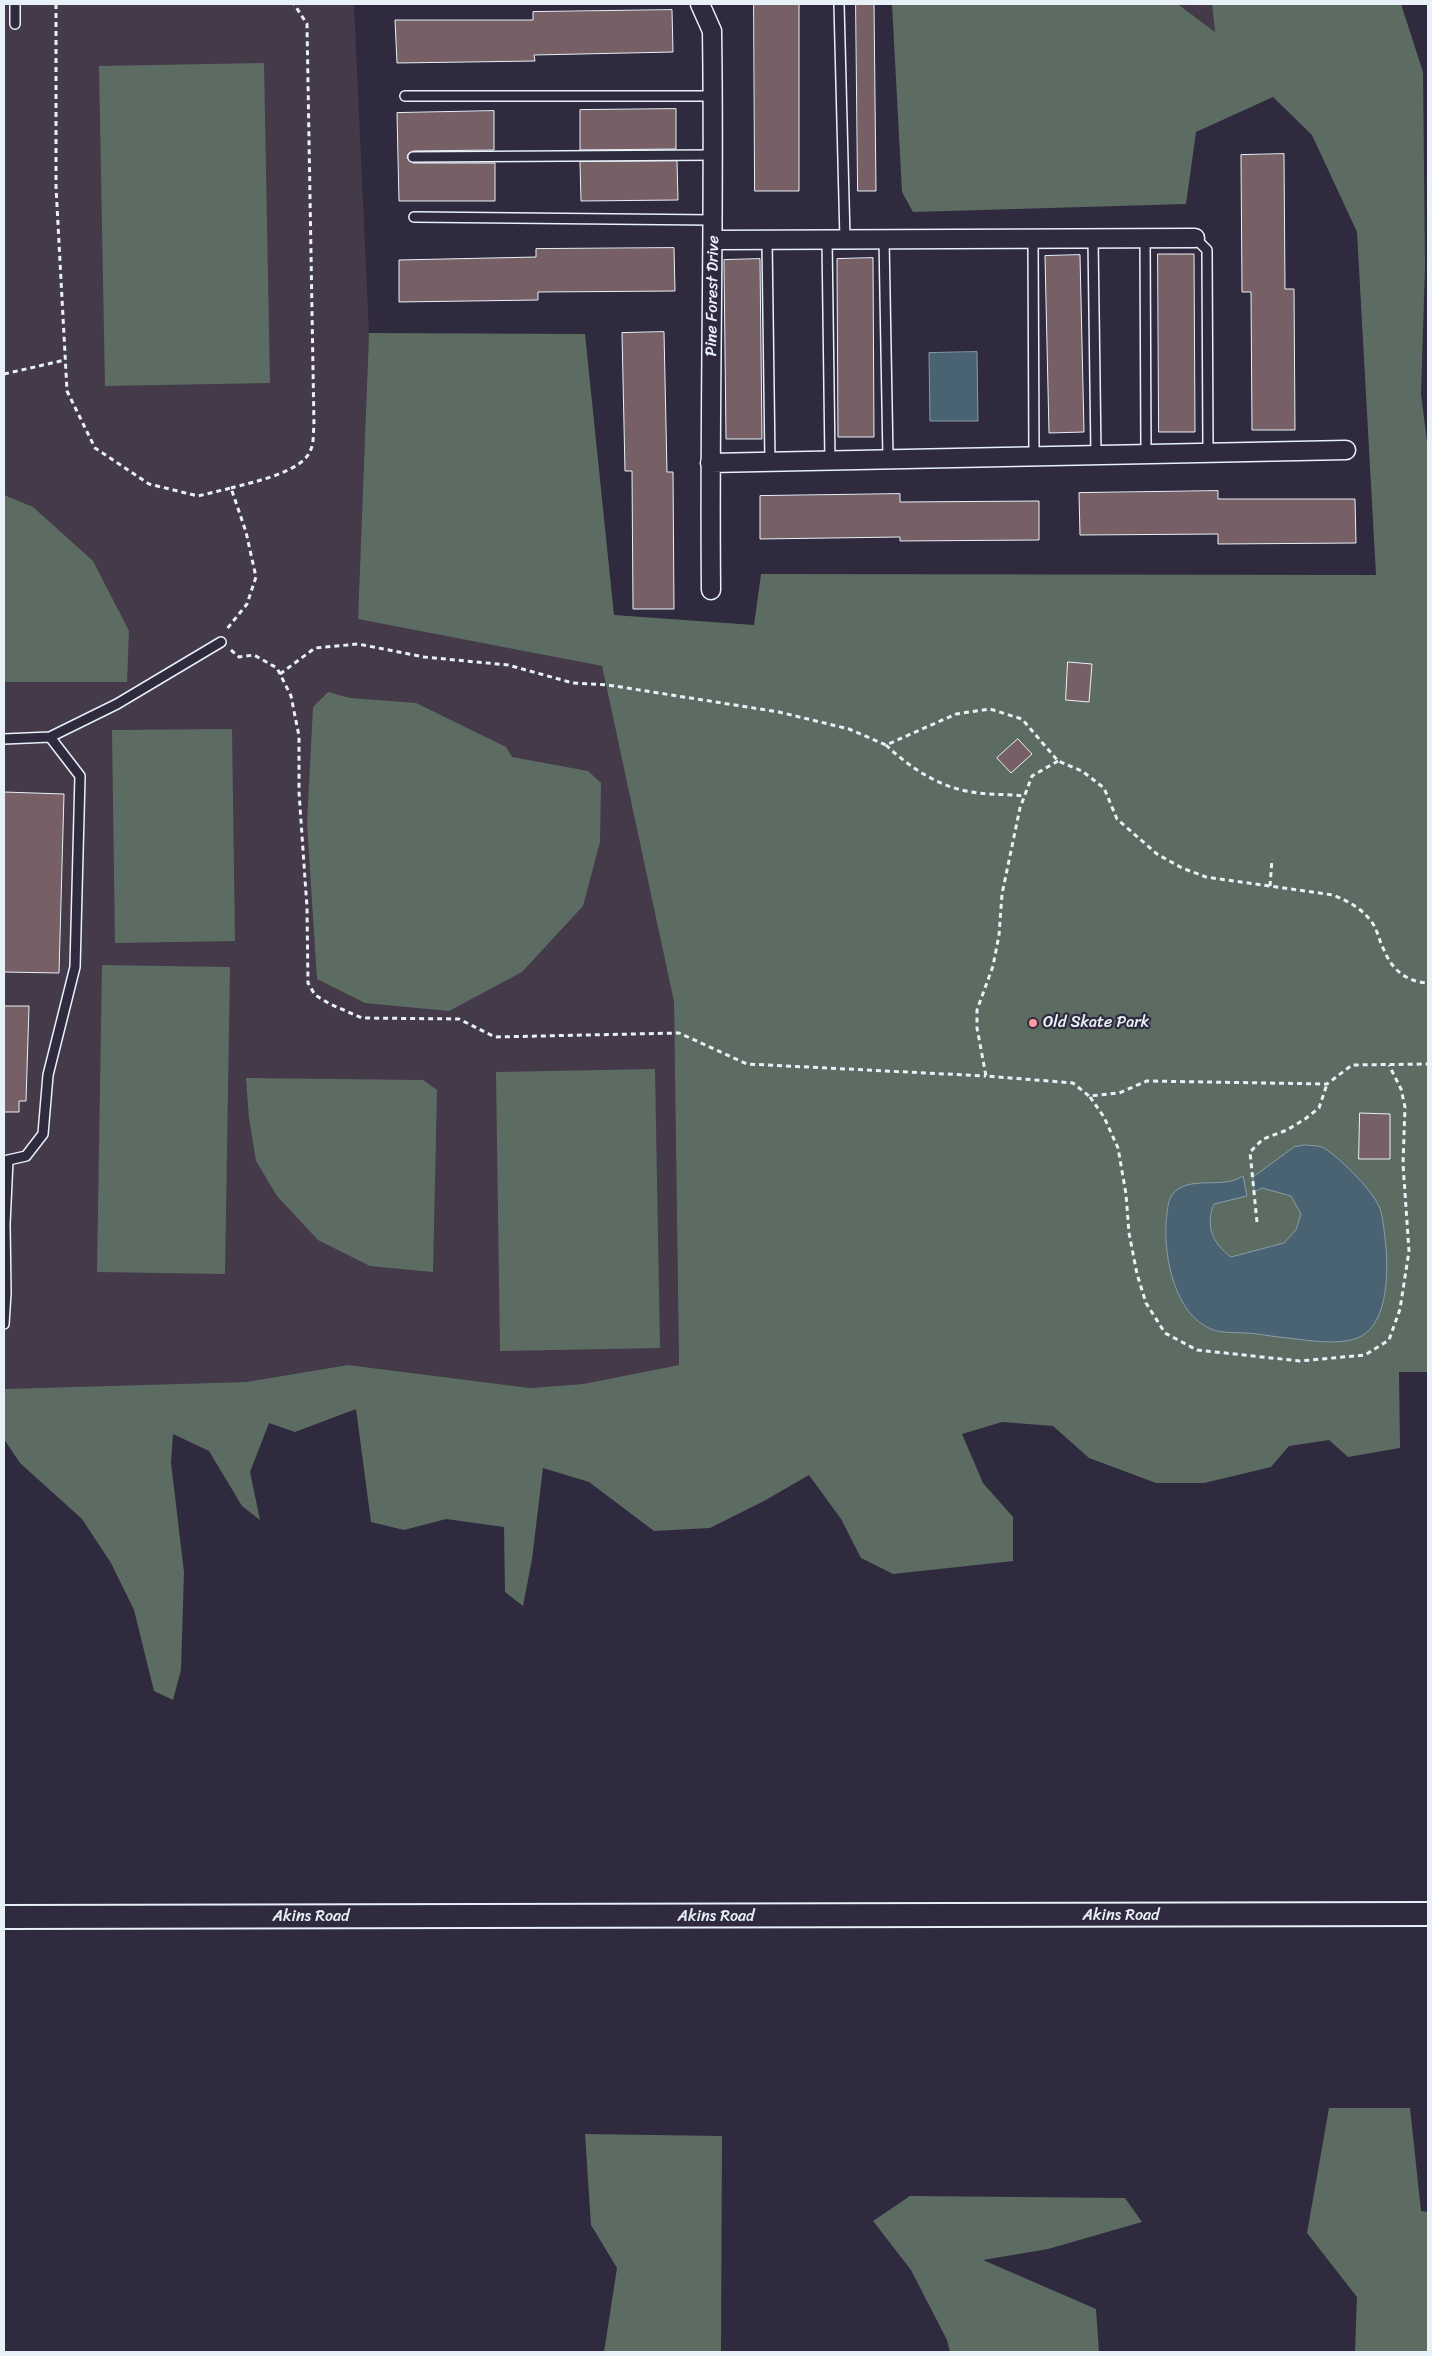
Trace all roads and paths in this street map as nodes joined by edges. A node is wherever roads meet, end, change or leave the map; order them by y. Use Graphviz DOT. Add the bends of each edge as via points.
graph roads {
  1 [pos="15,4"];
  2 [pos="56,4"];
  3 [pos="294,4"];
  4 [pos="700,4"];
  5 [pos="840,4"];
  6 [pos="15,24"];
  7 [pos="405,96"];
  8 [pos="713,96"];
  9 [pos="713,156"];
  10 [pos="414,157"];
  11 [pos="414,217"];
  12 [pos="713,220"];
  13 [pos="1145,238"];
  14 [pos="1195,238"];
  15 [pos="827,239"];
  16 [pos="845,239"];
  17 [pos="884,239"];
  18 [pos="1033,239"];
  19 [pos="1093,239"];
  20 [pos="714,240"];
  21 [pos="767,240"];
  22 [pos="65,360"];
  23 [pos="4,374"];
  24 [pos="1346,450"];
  25 [pos="1208,453"];
  26 [pos="1146,454"];
  27 [pos="1096,455"];
  28 [pos="1034,456"];
  29 [pos="888,460"];
  30 [pos="830,461"];
  31 [pos="770,462"];
  32 [pos="710,463"];
  33 [pos="231,488"];
  34 [pos="711,590"];
  35 [pos="220,642"];
  36 [pos="280,674"];
  37 [pos="50,737"];
  38 [pos="4,738"];
  39 [pos="886,745"];
  40 [pos="1058,761"];
  41 [pos="1025,796"];
  42 [pos="1272,859"];
  43 [pos="1270,886"];
  44 [pos="1428,984"];
  45 [pos="1428,1064"];
  46 [pos="1389,1065"];
  47 [pos="986,1076"];
  48 [pos="1327,1084"];
  49 [pos="1089,1096"];
  50 [pos="6,1161"];
  51 [pos="1257,1222"];
  52 [pos="4,1324"];
  53 [pos="1428,1914"];
  54 [pos="4,1917"];
  1 -- 6 [label="lane"];
  2 -- 22 [label="path" via="56,187"];
  3 -- 33 [label="path" via="307,24 314,426 311,450 297,467"];
  4 -- 8 [label="street, Pine Forest Drive" via="712,30"];
  5 -- 16 [label="lane"];
  7 -- 8 [label="lane"];
  8 -- 9 [label="street, Pine Forest Drive"];
  9 -- 10 [label="lane"];
  9 -- 12 [label="street, Pine Forest Drive"];
  11 -- 12 [label="lane"];
  12 -- 20 [label="street, Pine Forest Drive"];
  13 -- 14 [label="street"];
  13 -- 19 [label="street"];
  13 -- 26 [label="lane"];
  14 -- 25 [label="lane" via="1207,250"];
  15 -- 16 [label="street"];
  15 -- 21 [label="street"];
  15 -- 30 [label="lane"];
  16 -- 17 [label="street"];
  17 -- 18 [label="street"];
  17 -- 29 [label="lane"];
  18 -- 19 [label="street"];
  18 -- 28 [label="lane"];
  19 -- 27 [label="lane"];
  20 -- 21 [label="street"];
  20 -- 32 [label="street, Pine Forest Drive"];
  21 -- 31 [label="lane"];
  22 -- 23 [label="path"];
  22 -- 33 [label="path" via="67,391 96,448 149,484 198,496"];
  24 -- 25 [label="street"];
  25 -- 26 [label="street"];
  26 -- 27 [label="street"];
  27 -- 28 [label="street"];
  28 -- 29 [label="street"];
  29 -- 30 [label="street"];
  30 -- 31 [label="street"];
  31 -- 32 [label="street"];
  32 -- 34 [label="street, Pine Forest Drive"];
  33 -- 35 [label="path" via="246,532 256,577 247,604"];
  35 -- 36 [label="path" via="239,657 254,655 277,668"];
  35 -- 37 [label="lane" via="117,704"];
  36 -- 39 [label="path" via="316,648 358,644 424,657 508,665 574,683 608,685 779,712 849,728"];
  36 -- 47 [label="path" via="291,696 299,736 308,983 315,995 330,1004 362,1018 459,1019 495,1037 679,1033 747,1064"];
  37 -- 38 [label="lane"];
  37 -- 50 [label="lane" via="80,776 75,967 48,1075 43,1134 26,1156"];
  39 -- 40 [label="path" via="956,714 990,708 1022,719"];
  39 -- 41 [label="path" via="903,761 933,779 966,791"];
  40 -- 41 [label="path" via="1032,776"];
  40 -- 43 [label="path" via="1082,771 1104,788 1117,819 1157,854 1206,877"];
  41 -- 47 [label="path" via="1002,894 998,943 977,1010"];
  42 -- 43 [label="path"];
  43 -- 44 [label="path" via="1333,895 1352,904 1371,921 1384,951 1402,976"];
  45 -- 46 [label="path"];
  46 -- 48 [label="path" via="1352,1065"];
  46 -- 49 [label="path" via="1401,1089 1405,1107 1403,1164 1409,1251 1400,1309 1389,1340 1365,1355 1300,1361 1197,1350 1166,1333 1146,1303 1137,1274 1118,1148 1104,1117"];
  47 -- 49 [label="path" via="1073,1083"];
  48 -- 49 [label="path" via="1147,1081 1119,1093"];
  48 -- 51 [label="path" via="1319,1108 1287,1130 1263,1139 1250,1152"];
  50 -- 52 [label="lane"];
  53 -- 54 [label="street, Akins Road"];
}
